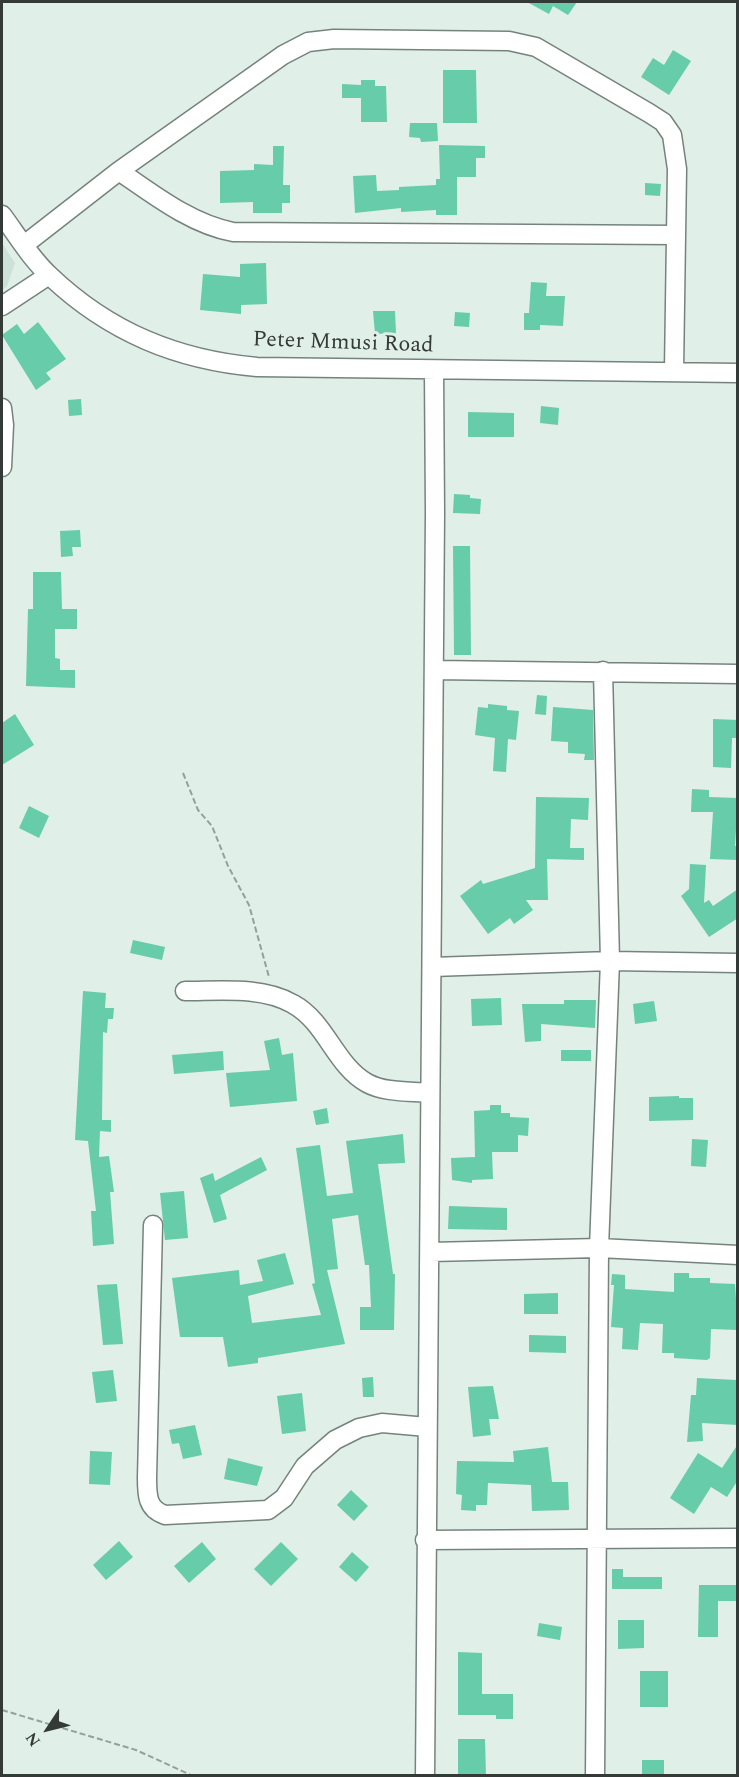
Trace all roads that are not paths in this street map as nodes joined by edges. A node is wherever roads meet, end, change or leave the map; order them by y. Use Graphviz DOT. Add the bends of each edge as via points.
graph roads {
  1 [pos="119,171"];
  2 [pos="2,214"];
  3 [pos="675,235"];
  4 [pos="24,245"];
  5 [pos="49,275"];
  6 [pos="2,306"];
  7 [pos="434,371"];
  8 [pos="674,371"];
  9 [pos="738,373"];
  10 [pos="2,408"];
  11 [pos="2,467"];
  12 [pos="434,670"];
  13 [pos="603,671"];
  14 [pos="738,674"];
  15 [pos="610,961"];
  16 [pos="738,963"];
  17 [pos="432,967"];
  18 [pos="185,990"];
  19 [pos="430,1093"];
  20 [pos="153,1225"];
  21 [pos="599,1248"];
  22 [pos="430,1252"];
  23 [pos="738,1255"];
  24 [pos="427,1427"];
  25 [pos="738,1538"];
  26 [pos="425,1540"];
  27 [pos="599,1540"];
  28 [pos="425,1776"];
  29 [pos="595,1776"];
  1 -- 3 [label="street" via="195,219 233,232"];
  1 -- 3 [label="street" via="283,55 308,42 508,41 536,48 663,122 672,135 675,150"];
  1 -- 4 [label="street"];
  2 -- 4 [label="street, Peter Mmusi Road"];
  3 -- 8 [label="street"];
  4 -- 5 [label="street, Peter Mmusi Road"];
  5 -- 6 [label="street"];
  5 -- 7 [label="street, Peter Mmusi Road" via="131,334 195,359 257,367"];
  7 -- 8 [label="street, Peter Mmusi Road"];
  7 -- 12 [label="street"];
  8 -- 9 [label="street, Peter Mmusi Road"];
  10 -- 11 [label="street"];
  12 -- 13 [label="street"];
  12 -- 17 [label="street"];
  13 -- 14 [label="street"];
  13 -- 15 [label="street"];
  15 -- 16 [label="street"];
  15 -- 17 [label="street"];
  15 -- 21 [label="street"];
  17 -- 19 [label="street"];
  18 -- 19 [label="street" via="258,993 291,1002 307,1013 346,1065 369,1084"];
  19 -- 22 [label="street"];
  20 -- 24 [label="street" via="147,1478 150,1504 156,1512 261,1512 284,1498 305,1466 334,1440 382,1423"];
  21 -- 22 [label="street"];
  21 -- 23 [label="street"];
  21 -- 27 [label="street"];
  22 -- 24 [label="street"];
  24 -- 26 [label="street"];
  25 -- 27 [label="street"];
  26 -- 27 [label="street"];
  26 -- 28 [label="street"];
  27 -- 29 [label="street"];
}
